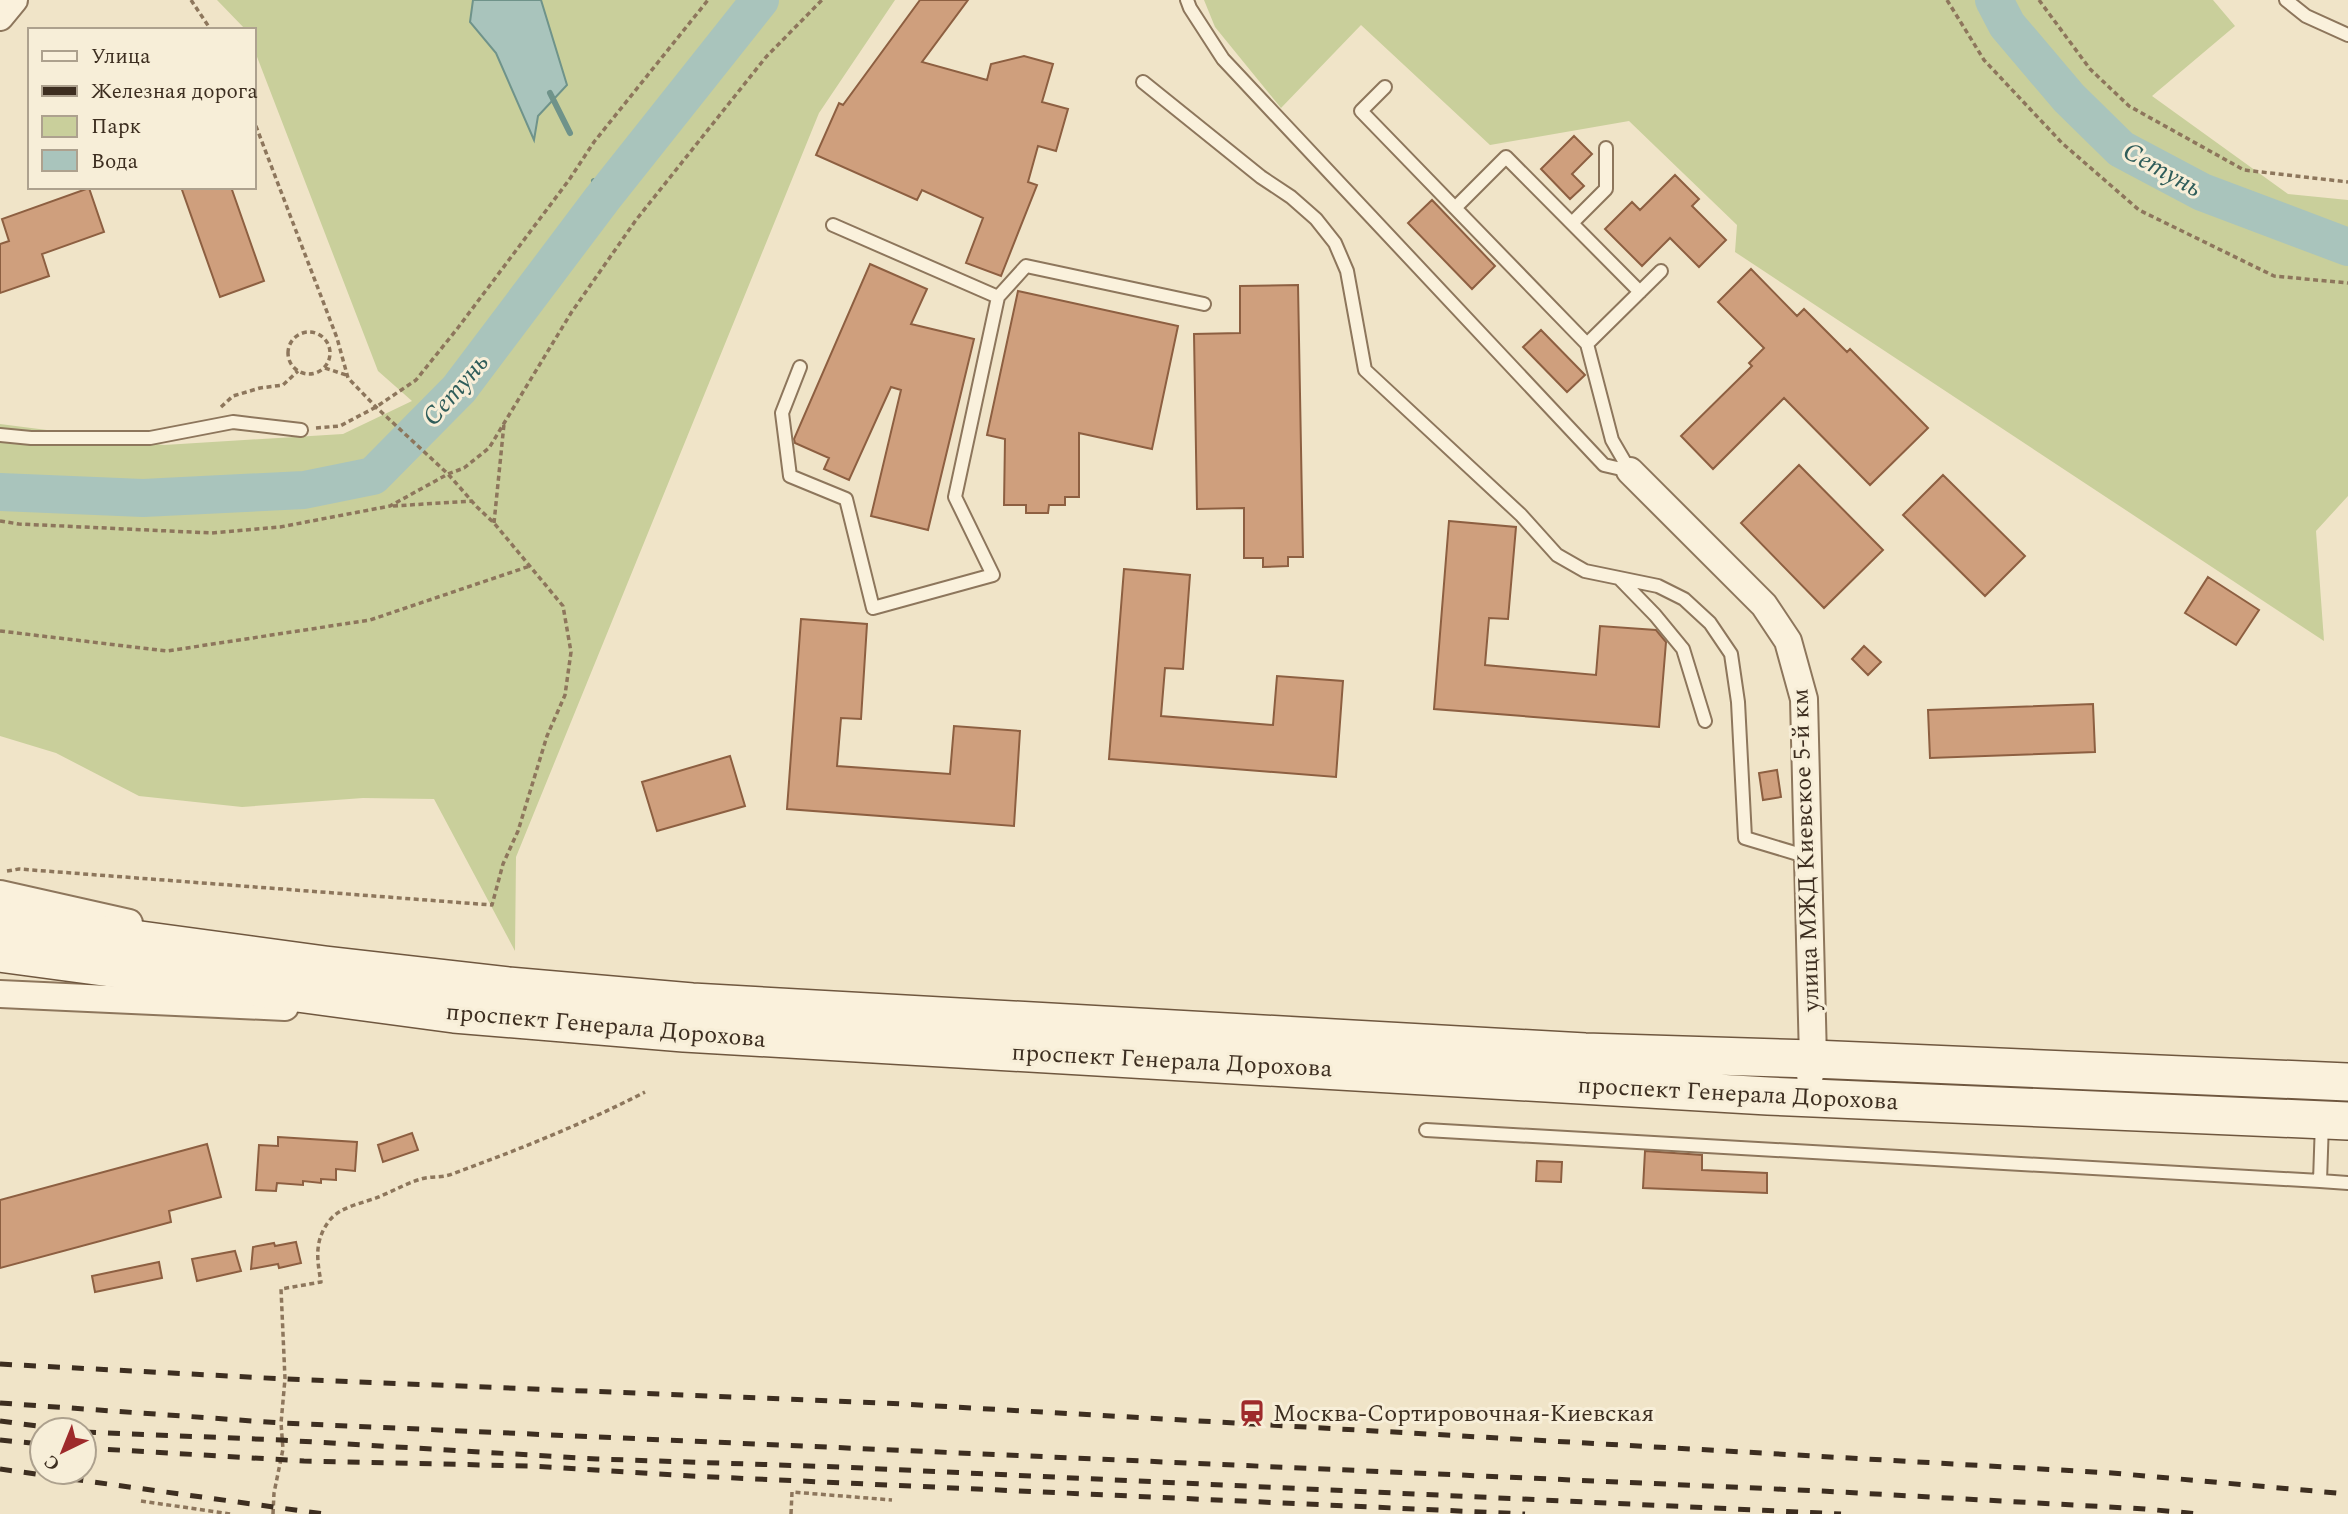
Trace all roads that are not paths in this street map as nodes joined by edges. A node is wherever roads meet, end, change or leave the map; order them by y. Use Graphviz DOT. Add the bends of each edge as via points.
graph roads {
  1 [pos="14,0"];
  2 [pos="1187,0"];
  3 [pos="2286,0"];
  4 [pos="0,17"];
  5 [pos="2348,35"];
  6 [pos="1143,82"];
  7 [pos="1385,87"];
  8 [pos="1606,148"];
  9 [pos="1455,208"];
  10 [pos="1572,223"];
  11 [pos="833,225"];
  12 [pos="1661,271"];
  13 [pos="1640,292"];
  14 [pos="998,297"];
  15 [pos="1204,304"];
  16 [pos="1587,344"];
  17 [pos="800,368"];
  18 [pos="301,430"];
  19 [pos="0,435"];
  20 [pos="1630,471"];
  21 [pos="1619,578"];
  22 [pos="1705,721"];
  23 [pos="1808,856"];
  24 [pos="0,894"];
  25 [pos="0,921"];
  26 [pos="0,953"];
  27 [pos="325,965"];
  28 [pos="0,994"];
  29 [pos="454,1014"];
  30 [pos="1813,1059"];
  31 [pos="2348,1082"];
  32 [pos="1768,1096"];
  33 [pos="2335,1120"];
  34 [pos="1426,1130"];
  35 [pos="2320,1181"];
  36 [pos="2348,1183"];
  1 -- 4 [label="street"];
  2 -- 20 [label="lane" via="1223,59 1604,465"];
  3 -- 5 [label="lane" via="2306,16"];
  6 -- 21 [label="lane" via="1291,197 1329,235 1347,271 1365,370 1521,515 1557,555 1585,571"];
  7 -- 9 [label="lane" via="1361,111"];
  8 -- 10 [label="lane" via="1606,189"];
  9 -- 10 [label="lane" via="1506,157"];
  9 -- 16 [label="lane"];
  10 -- 13 [label="lane"];
  11 -- 14 [label="lane"];
  12 -- 13 [label="lane"];
  13 -- 16 [label="lane"];
  14 -- 15 [label="lane" via="1026,266"];
  14 -- 17 [label="lane" via="955,497 993,575 873,608 846,499 790,476 782,413"];
  16 -- 20 [label="lane" via="1612,440"];
  18 -- 19 [label="lane" via="233,422 150,438"];
  20 -- 23 [label="street, улица МЖД Киевское 5-й км" via="1764,605 1788,640 1804,699"];
  21 -- 22 [label="lane" via="1683,649"];
  21 -- 23 [label="lane" via="1658,586 1684,599 1710,623 1731,654 1745,838"];
  23 -- 30 [label="street, улица МЖД Киевское 5-й км"];
  24 -- 27 [label="street"];
  25 -- 27 [label="main road, проспект Генерала Дорохова"];
  26 -- 29 [label="main road, проспект Генерала Дорохова"];
  27 -- 30 [label="main road, проспект Генерала Дорохова" via="692,1002 1585,1052"];
  28 -- 29 [label="street"];
  29 -- 32 [label="main road, проспект Генерала Дорохова" via="684,1034"];
  30 -- 31 [label="main road, проспект Генерала Дорохова"];
  30 -- 32 [label="street" via="1805,1084"];
  32 -- 33 [label="main road, проспект Генерала Дорохова"];
  33 -- 35 [label="lane"];
  34 -- 35 [label="lane"];
  35 -- 36 [label="lane"];
}
